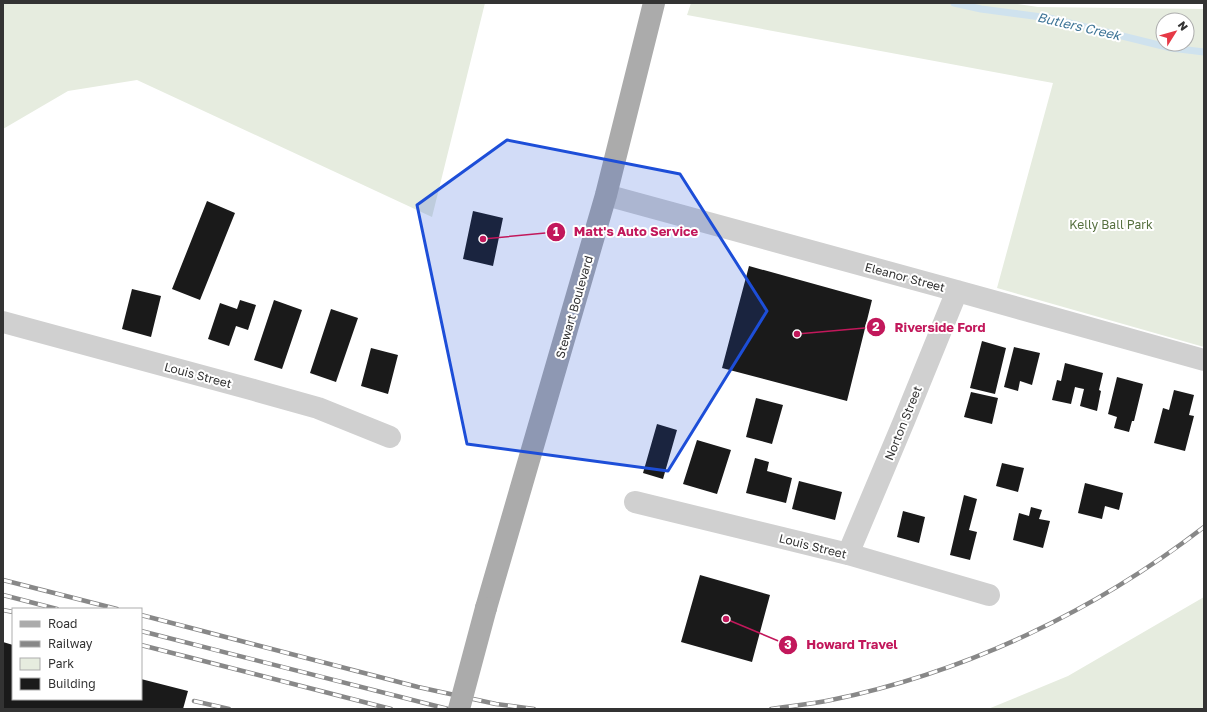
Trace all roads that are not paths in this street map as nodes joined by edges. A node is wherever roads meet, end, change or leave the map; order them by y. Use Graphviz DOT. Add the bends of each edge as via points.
graph roads {
  1 [pos="654,3"];
  2 [pos="606,195"];
  3 [pos="956,290"];
  4 [pos="3,322"];
  5 [pos="1204,360"];
  6 [pos="390,437"];
  7 [pos="635,502"];
  8 [pos="848,554"];
  9 [pos="989,595"];
  10 [pos="459,709"];
  1 -- 2 [label="main road, Stewart Boulevard"];
  2 -- 3 [label="street, Eleanor Street"];
  2 -- 10 [label="main road, Stewart Boulevard, bridge"];
  3 -- 5 [label="street, Eleanor Street"];
  3 -- 8 [label="street, Norton Street"];
  4 -- 6 [label="street, Louis Street" via="311,406"];
  7 -- 8 [label="street, Louis Street"];
  8 -- 9 [label="street, Louis Street"];
}
